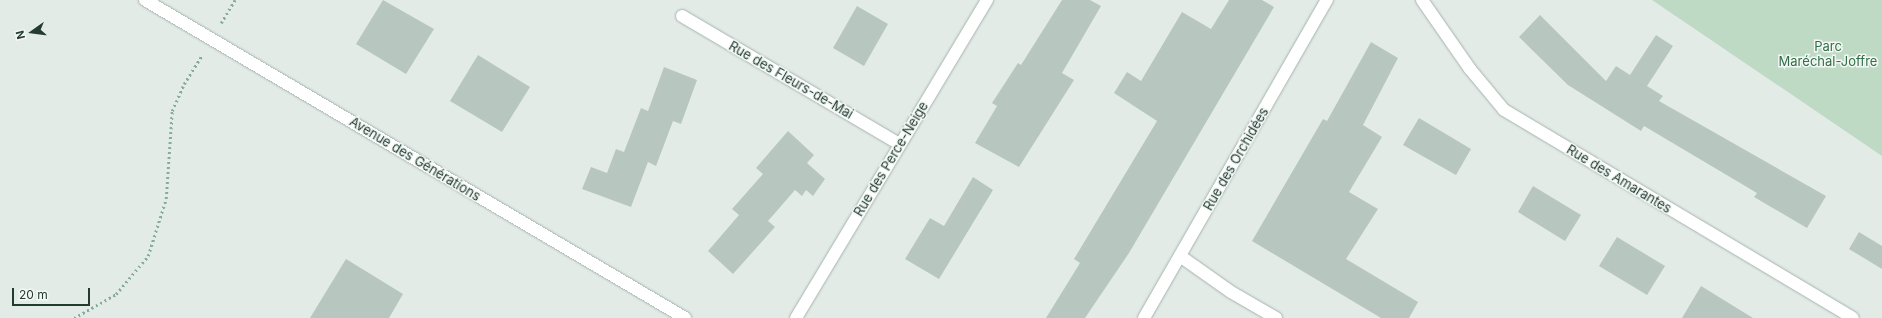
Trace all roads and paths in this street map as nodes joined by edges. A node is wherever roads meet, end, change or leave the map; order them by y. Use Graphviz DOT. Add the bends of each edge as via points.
graph roads {
  1 [pos="146,0"];
  2 [pos="235,0"];
  3 [pos="987,0"];
  4 [pos="1327,0"];
  5 [pos="1422,0"];
  6 [pos="682,16"];
  7 [pos="212,39"];
  8 [pos="899,144"];
  9 [pos="1180,256"];
  10 [pos="74,318"];
  11 [pos="685,318"];
  12 [pos="796,318"];
  13 [pos="1144,318"];
  14 [pos="1276,318"];
  15 [pos="1853,318"];
  1 -- 7 [label="street, Avenue des Générations"];
  2 -- 7 [label="path"];
  3 -- 8 [label="street, Rue des Perce-Neige"];
  4 -- 9 [label="street, Rue des Orchidées"];
  5 -- 15 [label="street, Rue des Amarantes" via="1470,69 1504,110"];
  6 -- 8 [label="street, Rue des Fleurs-de-Mai"];
  7 -- 10 [label="path" via="184,84 172,111 166,198 148,256 116,294"];
  7 -- 11 [label="street, Avenue des Générations"];
  8 -- 12 [label="street, Rue des Perce-Neige"];
  9 -- 13 [label="street, Rue des Orchidées"];
  9 -- 14 [label="street" via="1231,292"];
}
